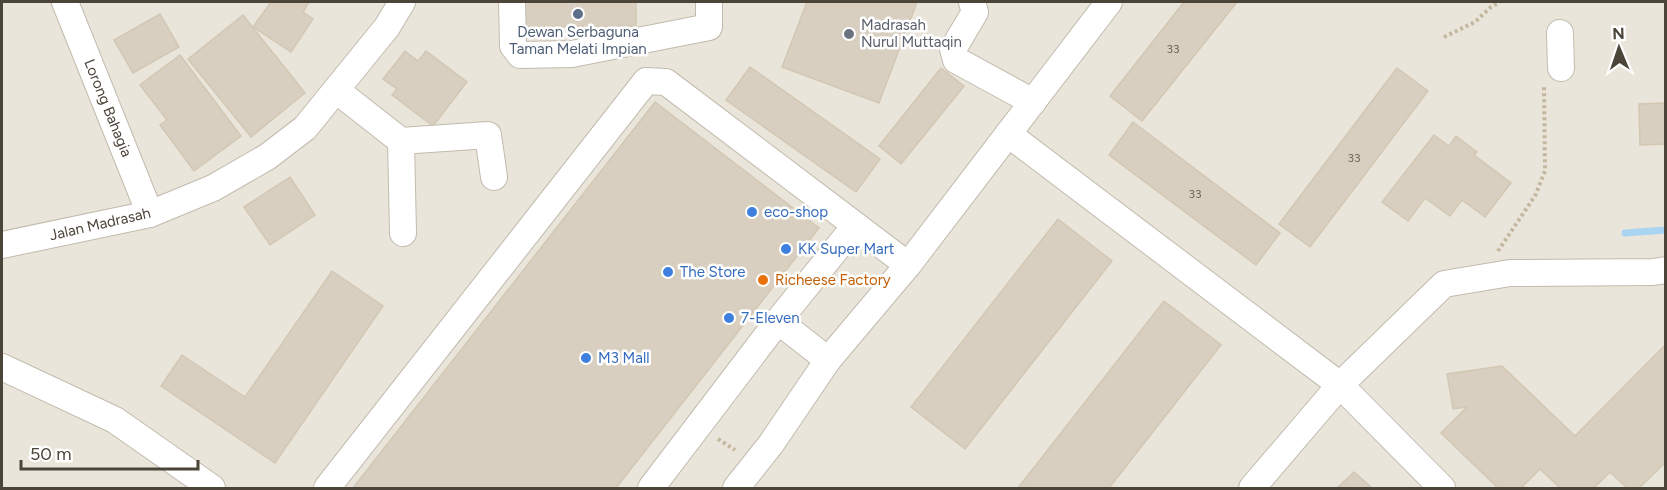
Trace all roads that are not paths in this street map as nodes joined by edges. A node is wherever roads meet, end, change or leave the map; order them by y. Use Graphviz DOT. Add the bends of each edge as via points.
graph roads {
  1 [pos="65,2"];
  2 [pos="402,2"];
  3 [pos="512,2"];
  4 [pos="709,2"];
  5 [pos="972,2"];
  6 [pos="1102,4"];
  7 [pos="1560,33"];
  8 [pos="1552,73"];
  9 [pos="336,90"];
  10 [pos="1033,102"];
  11 [pos="1008,134"];
  12 [pos="401,141"];
  13 [pos="494,177"];
  14 [pos="150,214"];
  15 [pos="855,226"];
  16 [pos="403,233"];
  17 [pos="2,245"];
  18 [pos="908,265"];
  19 [pos="1665,270"];
  20 [pos="778,321"];
  21 [pos="828,360"];
  22 [pos="2,367"];
  23 [pos="1340,385"];
  24 [pos="212,489"];
  25 [pos="327,489"];
  26 [pos="651,489"];
  27 [pos="736,489"];
  28 [pos="1252,489"];
  29 [pos="1442,489"];
  1 -- 14 [label="street, Lorong Bahagia"];
  2 -- 9 [label="street, Jalan Madrasah"];
  3 -- 4 [label="street" via="513,46 520,55 572,54 709,27"];
  5 -- 10 [label="street" via="975,12 953,49 956,60"];
  6 -- 10 [label="street"];
  7 -- 8 [label="street"];
  9 -- 12 [label="street"];
  9 -- 14 [label="street, Jalan Madrasah" via="305,128 267,157 213,188"];
  10 -- 11 [label="street"];
  11 -- 18 [label="street"];
  11 -- 23 [label="street"];
  12 -- 13 [label="street" via="488,135"];
  12 -- 16 [label="street"];
  14 -- 17 [label="street, Jalan Madrasah"];
  15 -- 18 [label="street"];
  15 -- 20 [label="street"];
  15 -- 25 [label="street" via="666,82 646,81"];
  18 -- 21 [label="street"];
  19 -- 23 [label="street" via="1510,273 1444,284"];
  20 -- 21 [label="street"];
  20 -- 26 [label="street"];
  21 -- 27 [label="street"];
  22 -- 24 [label="street" via="115,420"];
  23 -- 28 [label="street"];
  23 -- 29 [label="street"];
}
